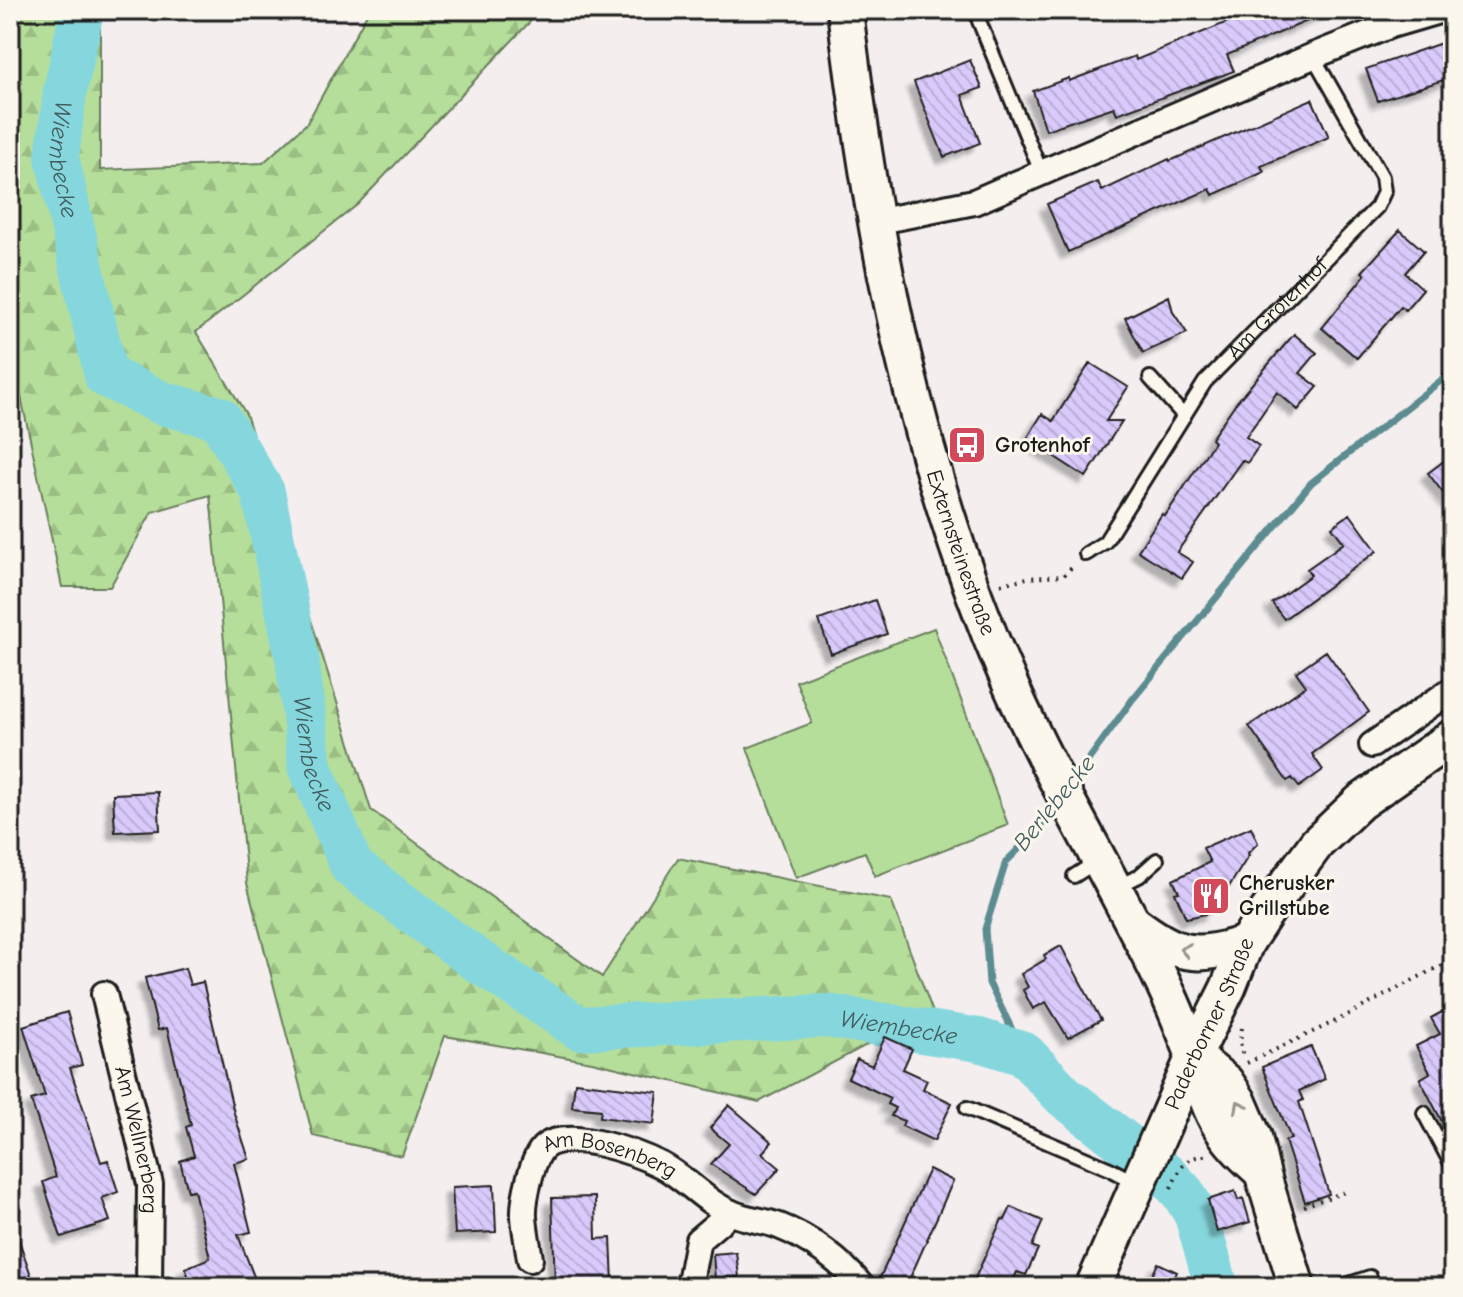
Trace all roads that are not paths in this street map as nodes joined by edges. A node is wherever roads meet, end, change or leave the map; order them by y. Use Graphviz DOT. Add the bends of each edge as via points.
graph roads {
  1 [pos="845,10"];
  2 [pos="1442,10"];
  3 [pos="979,21"];
  4 [pos="1313,56"];
  5 [pos="1042,174"];
  6 [pos="875,222"];
  7 [pos="1150,378"];
  8 [pos="1184,416"];
  9 [pos="1086,554"];
  10 [pos="1453,689"];
  11 [pos="1453,737"];
  12 [pos="1372,745"];
  13 [pos="1157,860"];
  14 [pos="1096,875"];
  15 [pos="1131,921"];
  16 [pos="1246,943"];
  17 [pos="104,994"];
  18 [pos="1194,1056"];
  19 [pos="967,1108"];
  20 [pos="1424,1113"];
  21 [pos="1453,1167"];
  22 [pos="1138,1184"];
  23 [pos="730,1213"];
  24 [pos="530,1259"];
  25 [pos="1370,1277"];
  26 [pos="149,1287"];
  27 [pos="689,1287"];
  28 [pos="862,1287"];
  29 [pos="1093,1287"];
  30 [pos="1297,1287"];
  31 [pos="1340,1287"];
  1 -- 6 [label="main road, Externsteinestraße"];
  2 -- 4 [label="street"];
  3 -- 5 [label="lane"];
  4 -- 5 [label="street"];
  4 -- 8 [label="lane, Am Grotenhof" via="1382,177 1384,192 1377,207 1205,382"];
  5 -- 6 [label="street" via="974,202"];
  6 -- 14 [label="main road, Externsteinestraße" via="914,400 957,545 1010,683 1076,816"];
  7 -- 8 [label="lane"];
  8 -- 9 [label="lane, Am Grotenhof" via="1105,542"];
  10 -- 12 [label="street"];
  11 -- 16 [label="main road, Paderborner Straße" via="1360,802 1317,843"];
  13 -- 14 [label="lane" via="1139,876"];
  14 -- 15 [label="main road, Externsteinestraße"];
  16 -- 15 [label="main road, one-way" via="1214,953 1191,953 1170,947"];
  15 -- 18 [label="main road, Externsteinestraße"];
  16 -- 18 [label="main road, Paderborner Straße"];
  17 -- 26 [label="street, Am Wellnerberg" via="150,1184"];
  18 -- 22 [label="main road, Paderborner Straße"];
  18 -- 30 [label="main road" via="1226,1082 1238,1100 1254,1137"];
  19 -- 22 [label="lane"];
  20 -- 21 [label="lane"];
  22 -- 29 [label="main road, Paderborner Straße"];
  23 -- 24 [label="street, Am Bosenberg" via="663,1166 628,1150 589,1141 555,1142 544,1147 534,1163 523,1214"];
  23 -- 27 [label="street" via="698,1240"];
  23 -- 28 [label="street, Am Bosenberg" via="804,1239 849,1270"];
  25 -- 31 [label="lane"];
}
